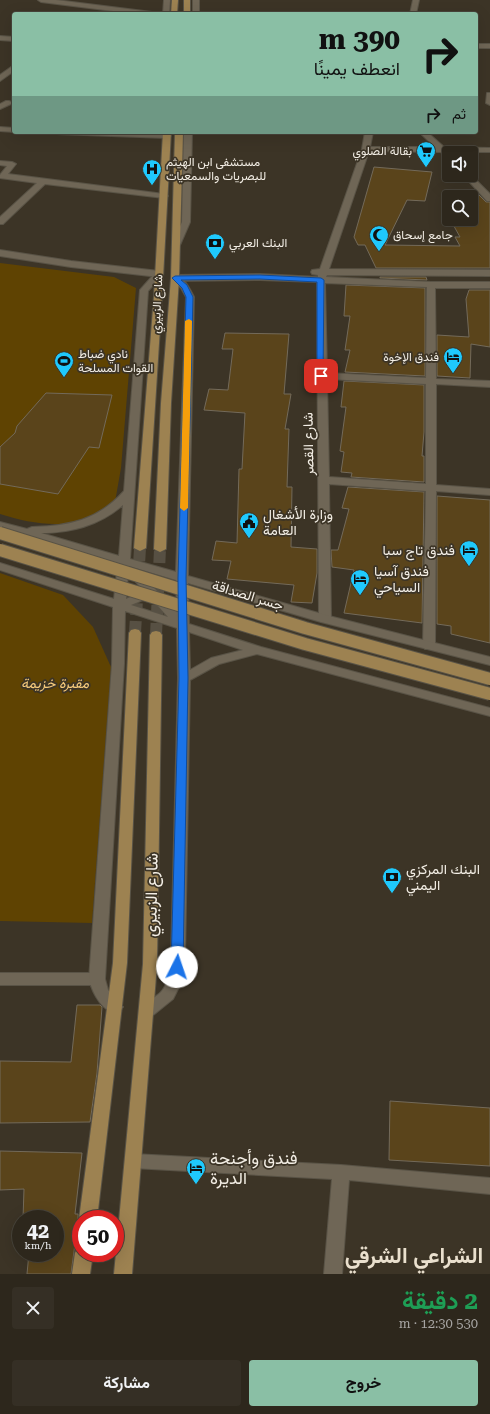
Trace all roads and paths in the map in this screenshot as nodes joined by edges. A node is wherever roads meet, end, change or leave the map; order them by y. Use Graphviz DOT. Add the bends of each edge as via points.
graph roads {
  1 [pos="41,0"];
  2 [pos="167,0"];
  3 [pos="175,0"];
  4 [pos="187,0"];
  5 [pos="196,0"];
  6 [pos="416,0"];
  7 [pos="136,12"];
  8 [pos="166,12"];
  9 [pos="174,12"];
  10 [pos="187,12"];
  11 [pos="196,12"];
  12 [pos="413,12"];
  13 [pos="0,38"];
  14 [pos="12,39"];
  15 [pos="478,46"];
  16 [pos="490,46"];
  17 [pos="12,69"];
  18 [pos="0,79"];
  19 [pos="490,95"];
  20 [pos="9,103"];
  21 [pos="490,103"];
  22 [pos="0,107"];
  23 [pos="0,129"];
  24 [pos="12,130"];
  25 [pos="167,134"];
  26 [pos="179,134"];
  27 [pos="188,134"];
  28 [pos="369,134"];
  29 [pos="425,134"];
  30 [pos="366,149"];
  31 [pos="442,150"];
  32 [pos="478,150"];
  33 [pos="490,150"];
  34 [pos="0,163"];
  35 [pos="43,181"];
  36 [pos="474,182"];
  37 [pos="164,196"];
  38 [pos="490,199"];
  39 [pos="0,222"];
  40 [pos="176,245"];
  41 [pos="0,249"];
  42 [pos="0,253"];
  43 [pos="14,254"];
  44 [pos="159,274"];
  45 [pos="490,274"];
  46 [pos="175,275"];
  47 [pos="322,276"];
  48 [pos="431,285"];
  49 [pos="490,285"];
  50 [pos="321,376"];
  51 [pos="430,381"];
  52 [pos="490,384"];
  53 [pos="323,480"];
  54 [pos="431,487"];
  55 [pos="130,491"];
  56 [pos="490,492"];
  57 [pos="0,525"];
  58 [pos="13,529"];
  59 [pos="0,534"];
  60 [pos="140,548"];
  61 [pos="160,549"];
  62 [pos="0,550"];
  63 [pos="123,561"];
  64 [pos="0,566"];
  65 [pos="182,578"];
  66 [pos="151,592"];
  67 [pos="119,606"];
  68 [pos="325,619"];
  69 [pos="184,626"];
  70 [pos="135,633"];
  71 [pos="156,635"];
  72 [pos="429,646"];
  73 [pos="257,650"];
  74 [pos="490,661"];
  75 [pos="184,678"];
  76 [pos="490,679"];
  77 [pos="490,694"];
  78 [pos="490,712"];
  79 [pos="0,979"];
  80 [pos="96,979"];
  81 [pos="115,1007"];
  82 [pos="147,1012"];
  83 [pos="133,1161"];
  84 [pos="341,1172"];
  85 [pos="490,1186"];
  86 [pos="89,1210"];
  87 [pos="83,1262"];
  88 [pos="81,1274"];
  89 [pos="123,1274"];
  90 [pos="333,1274"];
  1 -- 7 [label="street"];
  2 -- 8 [label="street"];
  3 -- 9 [label="main road"];
  4 -- 10 [label="main road"];
  5 -- 11 [label="street"];
  6 -- 12 [label="street"];
  13 -- 14 [label="street"];
  15 -- 16 [label="street"];
  17 -- 18 [label="street"];
  19 -- 21 [label="street"];
  20 -- 22 [label="street"];
  23 -- 24 [label="street"];
  25 -- 37 [label="main road, شارع الزبيري"];
  26 -- 40 [label="main road, شارع الزبيري"];
  27 -- 40 [label="street, شارع الزبيري" via="186,222"];
  28 -- 30 [label="street, شارع القصر"];
  29 -- 31 [label="street"];
  30 -- 31 [label="street"];
  30 -- 47 [label="street, شارع القصر"];
  32 -- 33 [label="street"];
  34 -- 35 [label="street" via="12,164 3,176"];
  35 -- 37 [label="street"];
  35 -- 39 [label="street"];
  36 -- 38 [label="street"];
  37 -- 44 [label="main road, شارع الزبيري"];
  40 -- 46 [label="main road, شارع الزبيري"];
  41 -- 43 [label="street"];
  42 -- 43 [label="street"];
  43 -- 44 [label="street"];
  44 -- 55 [label="street" via="144,290"];
  44 -- 60 [label="main road, شارع الزبيري"];
  45 -- 47 [label="street"];
  46 -- 47 [label="street"];
  46 -- 61 [label="main road, شارع الزبيري"];
  46 -- 65 [label="street" via="190,297"];
  47 -- 48 [label="street"];
  47 -- 50 [label="street, شارع القصر"];
  48 -- 49 [label="street"];
  48 -- 51 [label="street"];
  50 -- 51 [label="street"];
  50 -- 53 [label="street, شارع القصر"];
  51 -- 52 [label="street"];
  51 -- 54 [label="street"];
  53 -- 54 [label="street"];
  53 -- 68 [label="street, شارع القصر"];
  54 -- 56 [label="street"];
  54 -- 72 [label="street"];
  55 -- 58 [label="street" via="108,514 89,522 68,528"];
  55 -- 63 [label="street"];
  57 -- 58 [label="street"];
  58 -- 63 [label="street"];
  59 -- 76 [label="main road, جسر الصداقة, bridge" via="383,651"];
  62 -- 77 [label="main road, bridge" via="195,612 415,676"];
  63 -- 65 [label="street"];
  63 -- 66 [label="street"];
  63 -- 67 [label="street"];
  64 -- 67 [label="street"];
  65 -- 66 [label="street"];
  65 -- 68 [label="street"];
  65 -- 69 [label="street"];
  66 -- 67 [label="street"];
  66 -- 69 [label="street"];
  67 -- 69 [label="street"];
  67 -- 80 [label="street" via="118,664"];
  68 -- 72 [label="street"];
  69 -- 73 [label="street"];
  69 -- 75 [label="street"];
  70 -- 81 [label="main road, شارع الزبيري" via="120,963"];
  71 -- 82 [label="main road, شارع الزبيري"];
  72 -- 74 [label="street"];
  73 -- 75 [label="street" via="215,660"];
  73 -- 78 [label="street"];
  75 -- 82 [label="street" via="176,977 168,995"];
  79 -- 80 [label="street"];
  80 -- 81 [label="street" via="98,988"];
  81 -- 86 [label="main road, شارع الزبيري"];
  82 -- 83 [label="main road, شارع الزبيري"];
  83 -- 84 [label="street"];
  83 -- 89 [label="main road, شارع الزبيري"];
  84 -- 85 [label="street"];
  84 -- 90 [label="street"];
  87 -- 88 [label="main road"];
}
